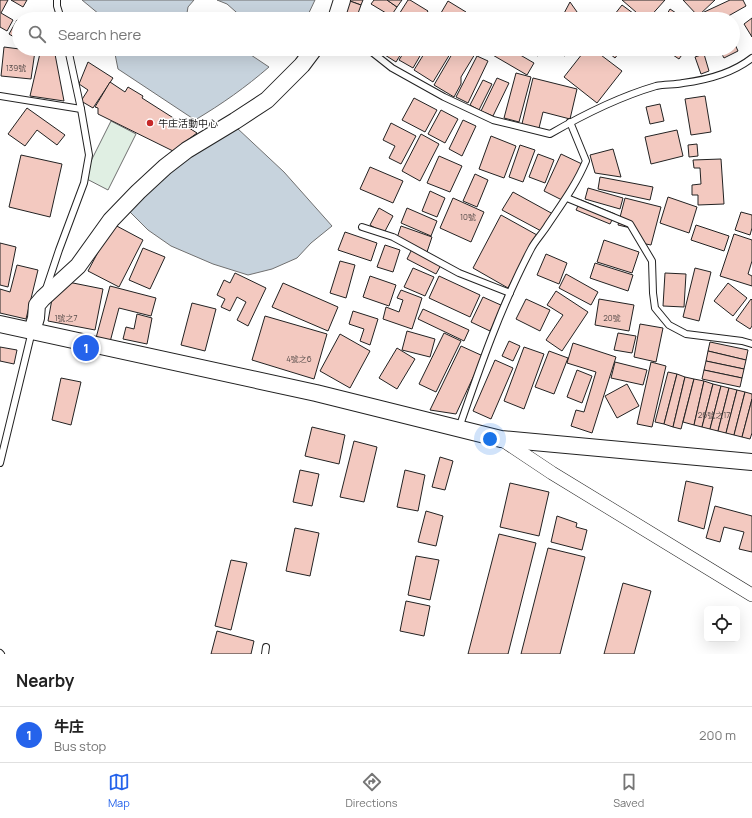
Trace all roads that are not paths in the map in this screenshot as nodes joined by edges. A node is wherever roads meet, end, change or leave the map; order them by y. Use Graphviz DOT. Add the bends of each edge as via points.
graph roads {
  1 [pos="57,0"];
  2 [pos="342,0"];
  3 [pos="58,12"];
  4 [pos="338,12"];
  5 [pos="70,56"];
  6 [pos="309,56"];
  7 [pos="377,56"];
  8 [pos="752,58"];
  9 [pos="0,96"];
  10 [pos="81,109"];
  11 [pos="570,122"];
  12 [pos="567,198"];
  13 [pos="362,227"];
  14 [pos="510,293"];
  15 [pos="43,298"];
  16 [pos="0,324"];
  17 [pos="32,331"];
  18 [pos="752,344"];
  19 [pos="459,429"];
  20 [pos="501,439"];
  21 [pos="752,462"];
  22 [pos="0,463"];
  23 [pos="752,595"];
  24 [pos="266,647"];
  25 [pos="265,654"];
  1 -- 3 [label="lane"];
  2 -- 4 [label="street"];
  5 -- 10 [label="lane"];
  6 -- 15 [label="street" via="267,100 187,150 165,167 111,220 78,266"];
  7 -- 11 [label="lane" via="392,68 444,97 493,120 550,134"];
  8 -- 11 [label="lane" via="725,73 683,84 658,85 635,93"];
  9 -- 10 [label="lane"];
  10 -- 15 [label="lane" via="88,155 84,183"];
  11 -- 12 [label="lane" via="586,161"];
  12 -- 14 [label="lane" via="532,248"];
  12 -- 18 [label="lane" via="630,224 652,261 655,308 669,325 686,334"];
  13 -- 14 [label="lane" via="392,237 459,273"];
  14 -- 19 [label="lane" via="490,338"];
  15 -- 17 [label="street" via="37,305"];
  16 -- 17 [label="street"];
  17 -- 19 [label="street" via="316,393"];
  17 -- 22 [label="lane"];
  19 -- 20 [label="street"];
  20 -- 21 [label="street"];
  20 -- 23 [label="street" via="558,477"];
  24 -- 25 [label="lane"];
}
